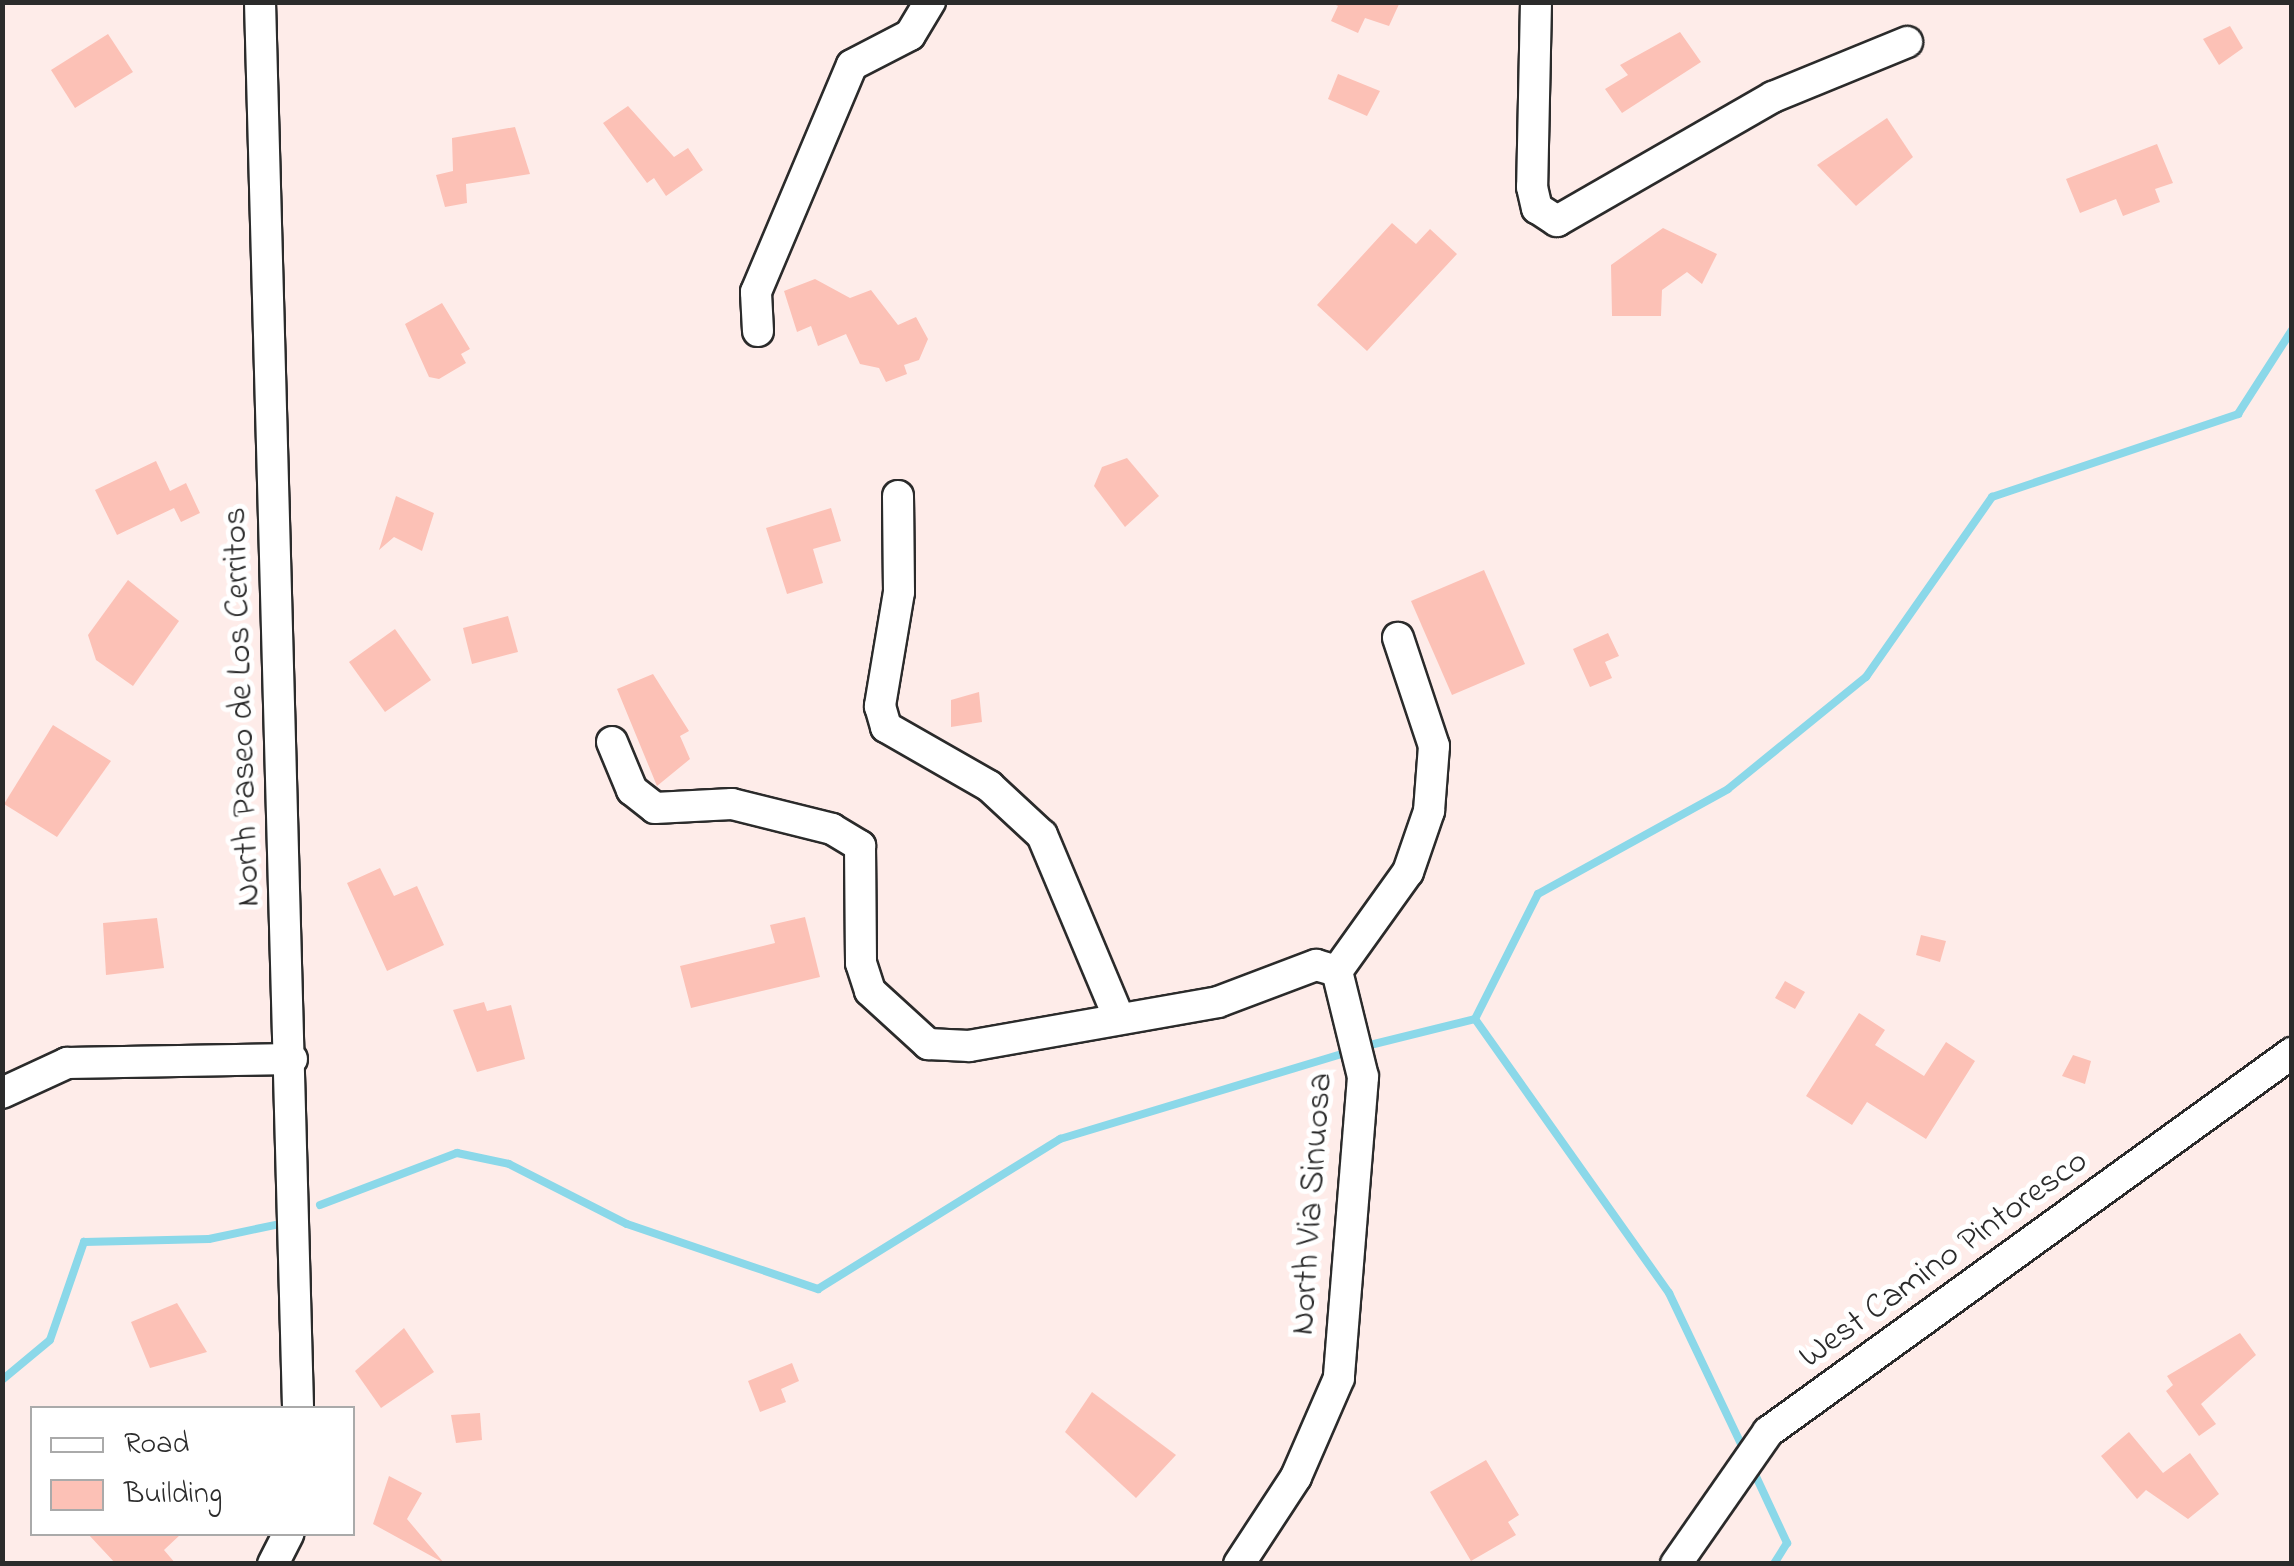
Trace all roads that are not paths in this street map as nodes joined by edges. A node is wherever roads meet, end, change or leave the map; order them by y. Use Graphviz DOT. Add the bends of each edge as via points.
graph roads {
  1 [pos="260,2"];
  2 [pos="930,2"];
  3 [pos="1536,2"];
  4 [pos="1906,42"];
  5 [pos="758,331"];
  6 [pos="898,496"];
  7 [pos="1398,638"];
  8 [pos="612,742"];
  9 [pos="1337,971"];
  10 [pos="1119,1018"];
  11 [pos="2292,1052"];
  12 [pos="292,1060"];
  13 [pos="2,1093"];
  14 [pos="298,1406"];
  15 [pos="287,1536"];
  16 [pos="273,1564"];
  17 [pos="1238,1564"];
  18 [pos="1676,1564"];
  1 -- 12 [label="street, North Paseo de Los Cerritos"];
  2 -- 5 [label="street" via="910,34 852,65 756,292"];
  3 -- 4 [label="street" via="1532,188 1537,208 1557,221 1773,97"];
  6 -- 10 [label="street" via="900,592 880,706 886,728 988,786 1042,835"];
  7 -- 9 [label="street" via="1434,746 1429,810 1408,872"];
  8 -- 10 [label="street" via="632,790 654,808 732,804 832,829 860,846 861,963 898,1024 942,1047"];
  9 -- 10 [label="street" via="1316,965 1218,1002"];
  9 -- 17 [label="street, North Via Sinuosa" via="1362,1077 1339,1378 1296,1476"];
  11 -- 18 [label="street, West Camino Pintoresco" via="1768,1432"];
  12 -- 13 [label="street" via="67,1064"];
  12 -- 14 [label="street, North Paseo de Los Cerritos"];
  15 -- 16 [label="street"];
}
